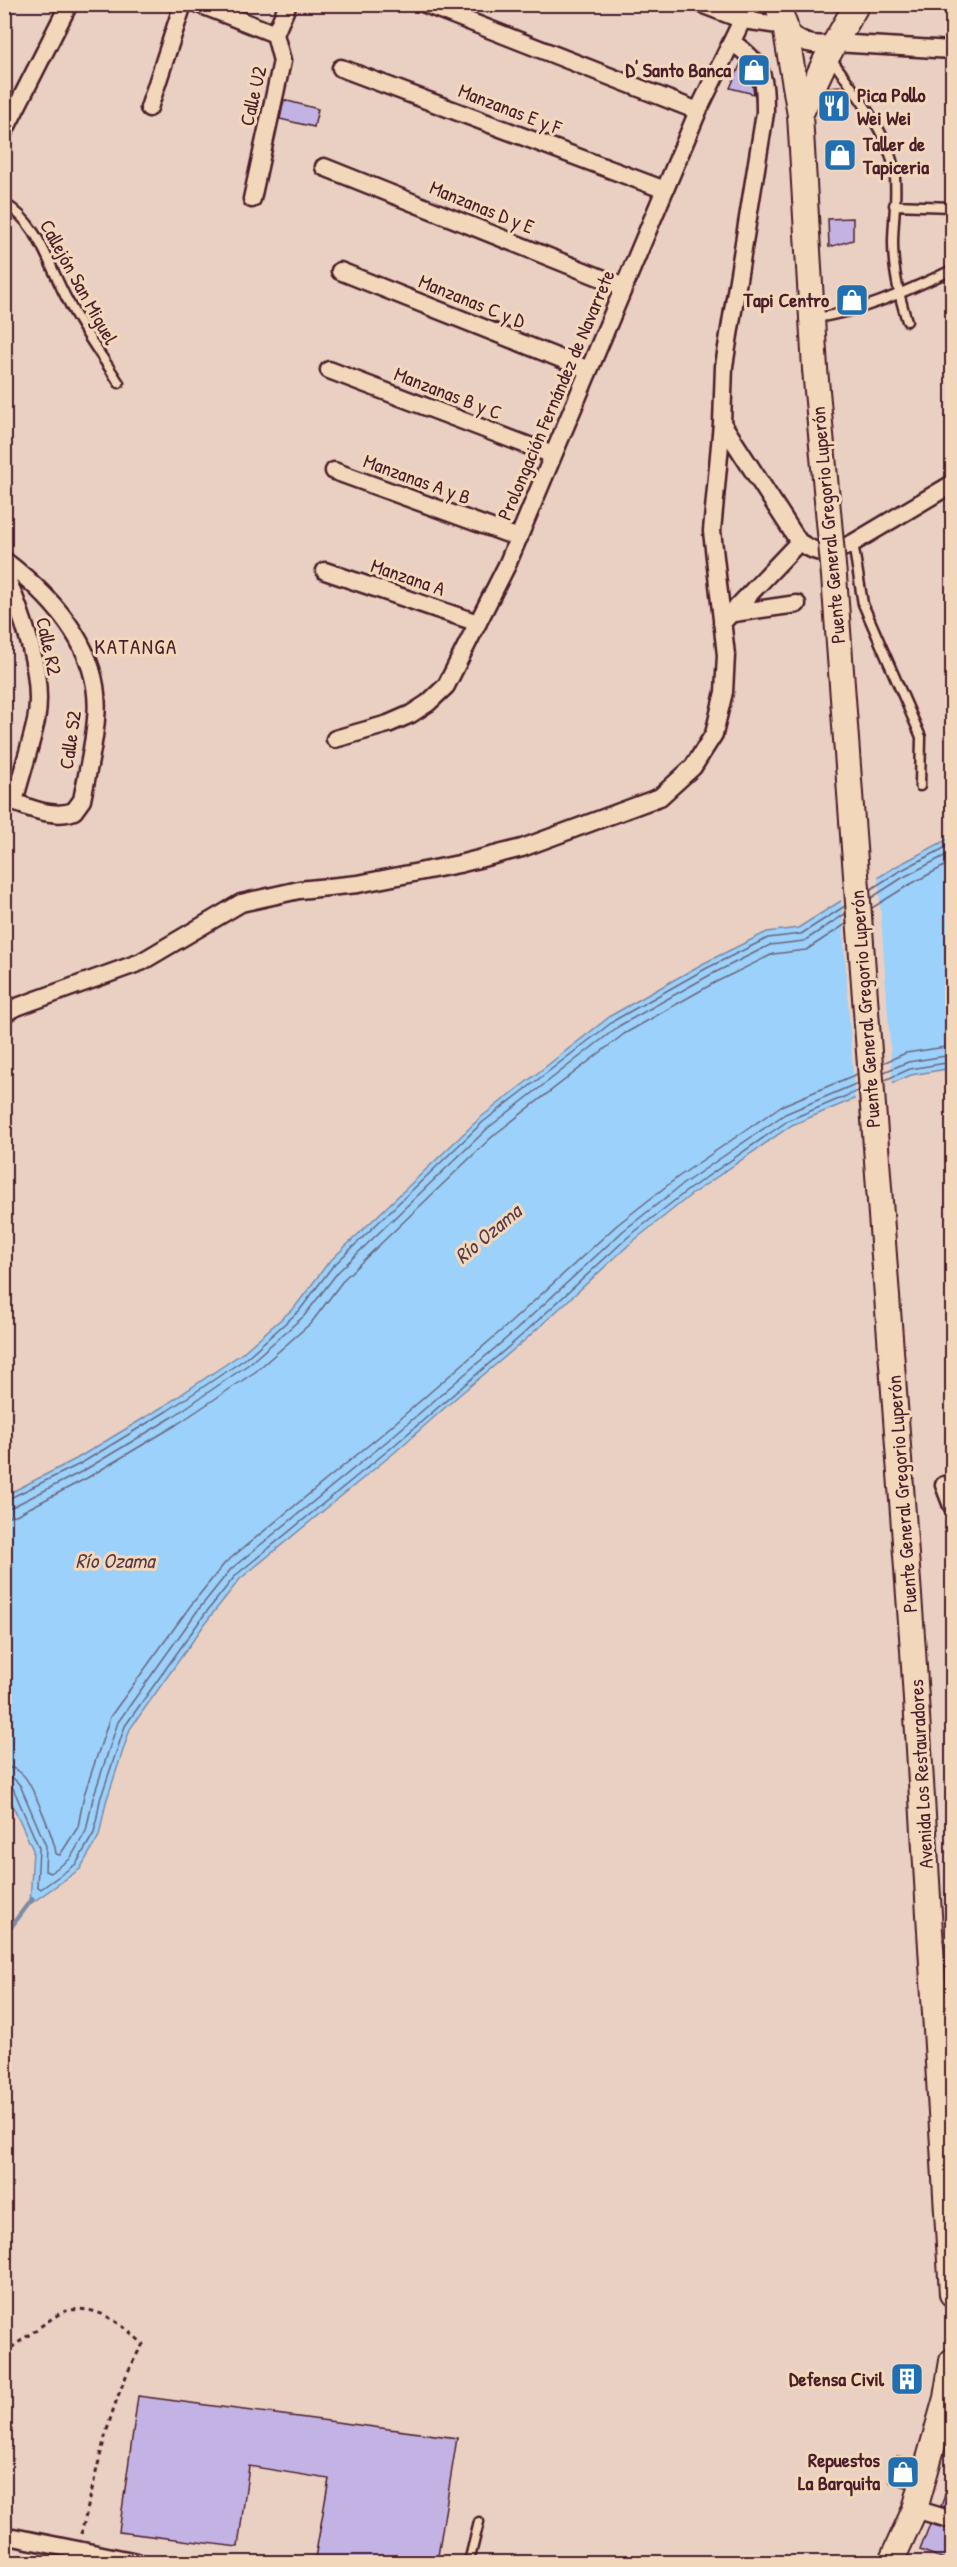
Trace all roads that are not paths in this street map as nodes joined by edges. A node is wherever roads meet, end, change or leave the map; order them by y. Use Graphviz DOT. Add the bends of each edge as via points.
graph roads {
  1 [pos="69,4"];
  2 [pos="183,4"];
  3 [pos="199,4"];
  4 [pos="288,4"];
  5 [pos="425,4"];
  6 [pos="701,4"];
  7 [pos="750,4"];
  8 [pos="857,4"];
  9 [pos="781,15"];
  10 [pos="743,20"];
  11 [pos="275,34"];
  12 [pos="733,43"];
  13 [pos="832,49"];
  14 [pos="952,50"];
  15 [pos="341,68"];
  16 [pos="148,108"];
  17 [pos="698,111"];
  18 [pos="800,115"];
  19 [pos="4,132"];
  20 [pos="324,167"];
  21 [pos="665,190"];
  22 [pos="252,199"];
  23 [pos="4,203"];
  24 [pos="894,205"];
  25 [pos="952,207"];
  26 [pos="952,270"];
  27 [pos="340,271"];
  28 [pos="624,287"];
  29 [pos="899,295"];
  30 [pos="811,319"];
  31 [pos="907,321"];
  32 [pos="329,370"];
  33 [pos="589,370"];
  34 [pos="119,383"];
  35 [pos="722,423"];
  36 [pos="553,455"];
  37 [pos="334,471"];
  38 [pos="952,484"];
  39 [pos="519,538"];
  40 [pos="799,542"];
  41 [pos="853,543"];
  42 [pos="4,560"];
  43 [pos="325,571"];
  44 [pos="4,572"];
  45 [pos="797,604"];
  46 [pos="728,618"];
  47 [pos="478,623"];
  48 [pos="335,739"];
  49 [pos="920,786"];
  50 [pos="9,799"];
  51 [pos="8,1007"];
  52 [pos="944,1485"];
  53 [pos="952,1506"];
  54 [pos="914,1650"];
  55 [pos="952,2294"];
  56 [pos="952,2361"];
  57 [pos="949,2399"];
  58 [pos="915,2509"];
  59 [pos="952,2520"];
  60 [pos="479,2522"];
  61 [pos="13,2537"];
  62 [pos="136,2562"];
  63 [pos="469,2562"];
  64 [pos="891,2562"];
  1 -- 19 [label="street"];
  2 -- 16 [label="street"];
  3 -- 11 [label="street"];
  4 -- 11 [label="street"];
  5 -- 17 [label="street"];
  6 -- 10 [label="street"];
  7 -- 10 [label="street, Prolongación Fernández de Navarrete"];
  8 -- 13 [label="street"];
  9 -- 10 [label="street"];
  9 -- 13 [label="street" via="793,37"];
  9 -- 18 [label="street, Puente General Gregorio Luperón"];
  10 -- 12 [label="street, Prolongación Fernández de Navarrete"];
  11 -- 22 [label="street, Calle U2" via="282,61"];
  12 -- 17 [label="street, Prolongación Fernández de Navarrete"];
  12 -- 35 [label="street" via="760,67 765,113 724,366"];
  13 -- 14 [label="street"];
  13 -- 18 [label="street"];
  13 -- 24 [label="lane" via="887,146 894,170"];
  15 -- 21 [label="street, Manzanas E y F"];
  17 -- 21 [label="street, Prolongación Fernández de Navarrete"];
  18 -- 30 [label="street, Puente General Gregorio Luperón"];
  20 -- 28 [label="street, Manzanas D y E"];
  21 -- 28 [label="street, Prolongación Fernández de Navarrete"];
  23 -- 34 [label="lane, Callejón San Miguel" via="17,210 33,228 70,306"];
  24 -- 25 [label="lane"];
  24 -- 29 [label="lane" via="893,247"];
  26 -- 29 [label="lane"];
  27 -- 33 [label="street, Manzanas C y D"];
  28 -- 33 [label="street, Prolongación Fernández de Navarrete"];
  29 -- 30 [label="lane" via="843,315"];
  29 -- 31 [label="lane"];
  30 -- 54 [label="street, Puente General Gregorio Luperón, bridge" via="834,576"];
  32 -- 36 [label="street, Manzanas B y C"];
  33 -- 36 [label="street, Prolongación Fernández de Navarrete"];
  35 -- 40 [label="street"];
  35 -- 46 [label="street" via="712,531"];
  36 -- 39 [label="street, Prolongación Fernández de Navarrete"];
  37 -- 39 [label="street, Manzanas A y B"];
  38 -- 41 [label="street"];
  39 -- 47 [label="street, Prolongación Fernández de Navarrete"];
  40 -- 41 [label="street" via="818,554"];
  40 -- 46 [label="street"];
  41 -- 49 [label="lane" via="863,604 921,737"];
  42 -- 50 [label="street, Calle S2" via="30,580 68,621 90,668 97,718 82,800 74,811 59,814"];
  43 -- 47 [label="street, Manzana A"];
  44 -- 50 [label="street, Calle R2" via="33,659 36,689 36,719"];
  45 -- 46 [label="street"];
  46 -- 51 [label="street" via="724,692 714,734 693,767 660,796 522,848 358,884 298,890 241,903 141,962"];
  47 -- 48 [label="street, Prolongación Fernández de Navarrete" via="446,686 428,703 388,724"];
  52 -- 53 [label="street"];
  54 -- 55 [label="street, Avenida Los Restauradores"];
  56 -- 57 [label="street"];
  57 -- 58 [label="street"];
  58 -- 59 [label="street"];
  58 -- 64 [label="street"];
  60 -- 63 [label="lane"];
  61 -- 62 [label="street"];
}
